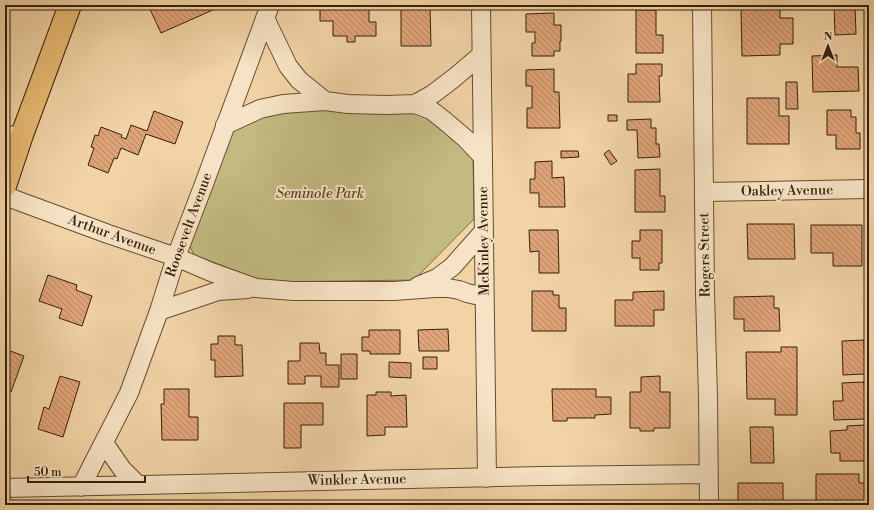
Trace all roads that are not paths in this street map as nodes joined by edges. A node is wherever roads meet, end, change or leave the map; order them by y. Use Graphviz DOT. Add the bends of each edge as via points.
graph roads {
  1 [pos="70,5"];
  2 [pos="481,5"];
  3 [pos="702,5"];
  4 [pos="267,12"];
  5 [pos="481,55"];
  6 [pos="325,101"];
  7 [pos="415,104"];
  8 [pos="225,125"];
  9 [pos="14,136"];
  10 [pos="483,157"];
  11 [pos="5,186"];
  12 [pos="869,189"];
  13 [pos="704,192"];
  14 [pos="5,196"];
  15 [pos="484,231"];
  16 [pos="176,257"];
  17 [pos="256,288"];
  18 [pos="408,290"];
  19 [pos="484,297"];
  20 [pos="159,311"];
  21 [pos="104,443"];
  22 [pos="709,474"];
  23 [pos="487,478"];
  24 [pos="138,485"];
  25 [pos="81,486"];
  26 [pos="5,488"];
  27 [pos="709,505"];
  1 -- 9 [label="main road"];
  2 -- 5 [label="street, McKinley Avenue"];
  3 -- 13 [label="street, Rogers Street"];
  4 -- 6 [label="street" via="288,66"];
  4 -- 8 [label="street, Roosevelt Avenue"];
  5 -- 7 [label="street" via="433,94"];
  5 -- 10 [label="street, McKinley Avenue"];
  6 -- 7 [label="street" via="386,106"];
  6 -- 8 [label="street" via="283,104 260,109"];
  7 -- 10 [label="street" via="431,110"];
  8 -- 16 [label="street, Roosevelt Avenue"];
  9 -- 11 [label="main road"];
  10 -- 15 [label="street, McKinley Avenue"];
  12 -- 13 [label="street, Oakley Avenue"];
  13 -- 22 [label="street, Rogers Street"];
  14 -- 16 [label="street, Arthur Avenue"];
  15 -- 18 [label="street, Arthur Avenue" via="438,278"];
  15 -- 19 [label="street, McKinley Avenue"];
  16 -- 17 [label="street, Arthur Avenue"];
  16 -- 20 [label="street, Roosevelt Avenue"];
  17 -- 18 [label="street, Arthur Avenue" via="293,291"];
  17 -- 20 [label="street" via="218,291"];
  18 -- 19 [label="street, Arthur Avenue" via="448,288"];
  19 -- 23 [label="street, McKinley Avenue"];
  20 -- 21 [label="street, Roosevelt Avenue" via="129,393"];
  21 -- 24 [label="street" via="122,469"];
  21 -- 25 [label="street, Roosevelt Avenue"];
  22 -- 23 [label="street, Winkler Avenue"];
  22 -- 27 [label="street, Rogers Street"];
  23 -- 24 [label="street, Winkler Avenue"];
  24 -- 25 [label="street, Winkler Avenue"];
  25 -- 26 [label="street, Winkler Avenue"];
}
